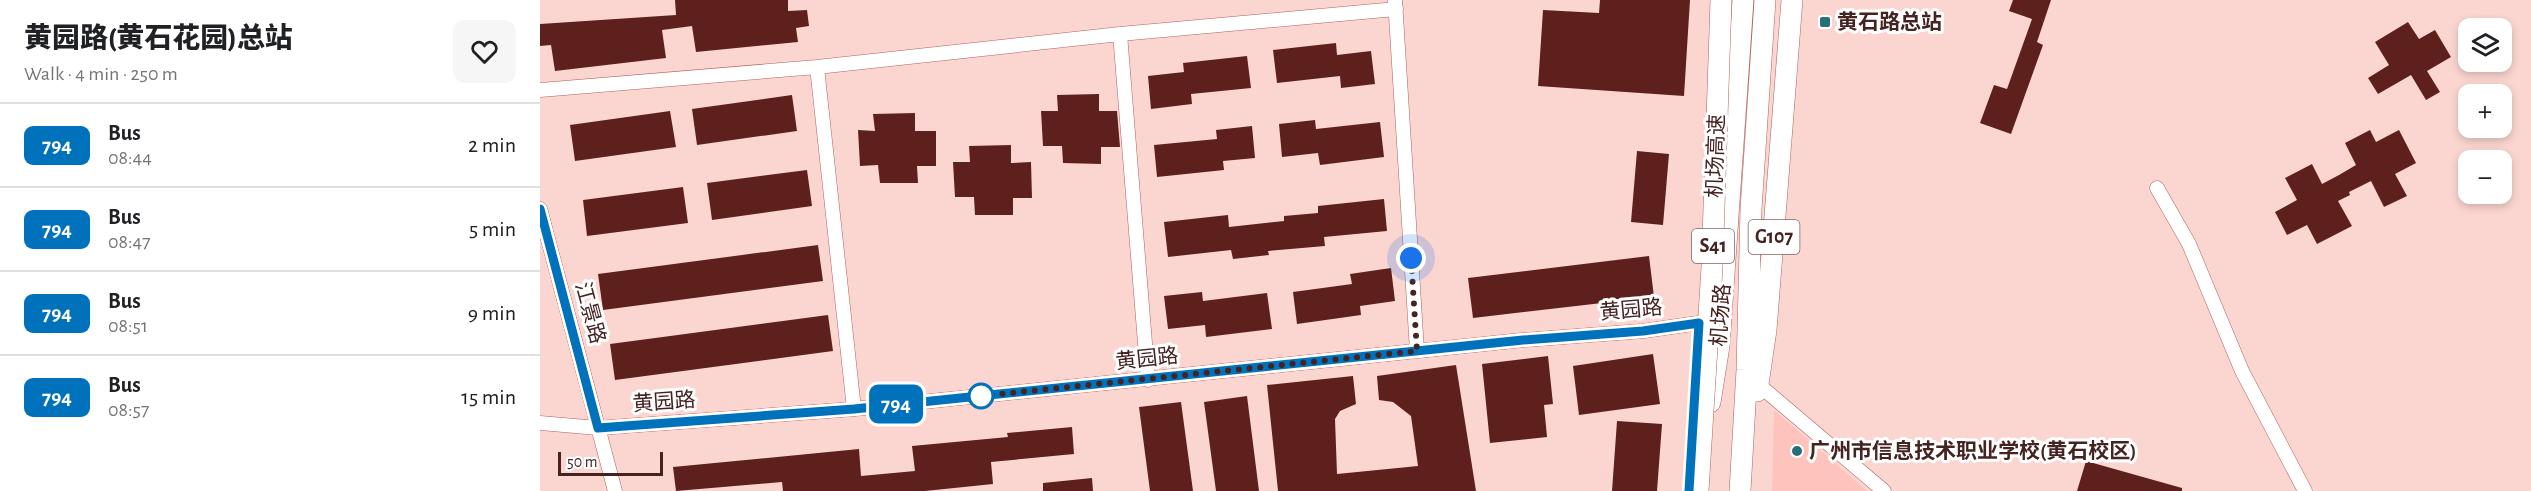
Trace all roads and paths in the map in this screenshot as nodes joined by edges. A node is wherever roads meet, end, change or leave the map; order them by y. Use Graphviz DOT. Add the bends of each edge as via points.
graph roads {
  1 [pos="1720,0"];
  2 [pos="1743,0"];
  3 [pos="1750,0"];
  4 [pos="1765,0"];
  5 [pos="1792,0"];
  6 [pos="1396,4"];
  7 [pos="1119,34"];
  8 [pos="817,68"];
  9 [pos="540,90"];
  10 [pos="2157,188"];
  11 [pos="540,209"];
  12 [pos="1699,323"];
  13 [pos="1417,351"];
  14 [pos="1148,380"];
  15 [pos="1759,385"];
  16 [pos="854,409"];
  17 [pos="540,423"];
  18 [pos="598,428"];
  19 [pos="1743,440"];
  20 [pos="1693,447"];
  21 [pos="615,491"];
  22 [pos="1689,491"];
  23 [pos="1698,491"];
  24 [pos="1728,491"];
  25 [pos="1740,491"];
  26 [pos="1884,491"];
  27 [pos="2305,491"];
  1 -- 12 [label="highway, 机场路"];
  1 -- 23 [label="highway, 机场高速 / S41, bridge" via="1712,267"];
  2 -- 20 [label="highway, 机场路" via="1717,367 1711,399"];
  3 -- 24 [label="highway, 机场高速 / S41"];
  4 -- 19 [label="highway, 机场路"];
  5 -- 15 [label="highway, 机场路 / G107"];
  6 -- 7 [label="street"];
  6 -- 13 [label="street"];
  7 -- 8 [label="street"];
  7 -- 14 [label="street"];
  8 -- 9 [label="street"];
  8 -- 16 [label="street"];
  10 -- 27 [label="street" via="2189,244 2242,371"];
  11 -- 18 [label="street, 江景路"];
  12 -- 13 [label="street, 黄园路"];
  12 -- 20 [label="highway, 机场路"];
  13 -- 14 [label="street, 黄园路"];
  14 -- 16 [label="street, 黄园路"];
  15 -- 19 [label="highway, 机场路 / G107"];
  15 -- 26 [label="street"];
  16 -- 18 [label="street, 黄园路"];
  17 -- 18 [label="street, 黄园路"];
  18 -- 21 [label="street, 江景路"];
  19 -- 25 [label="highway, 机场路 / G107"];
  20 -- 22 [label="highway, 机场路"];
}
